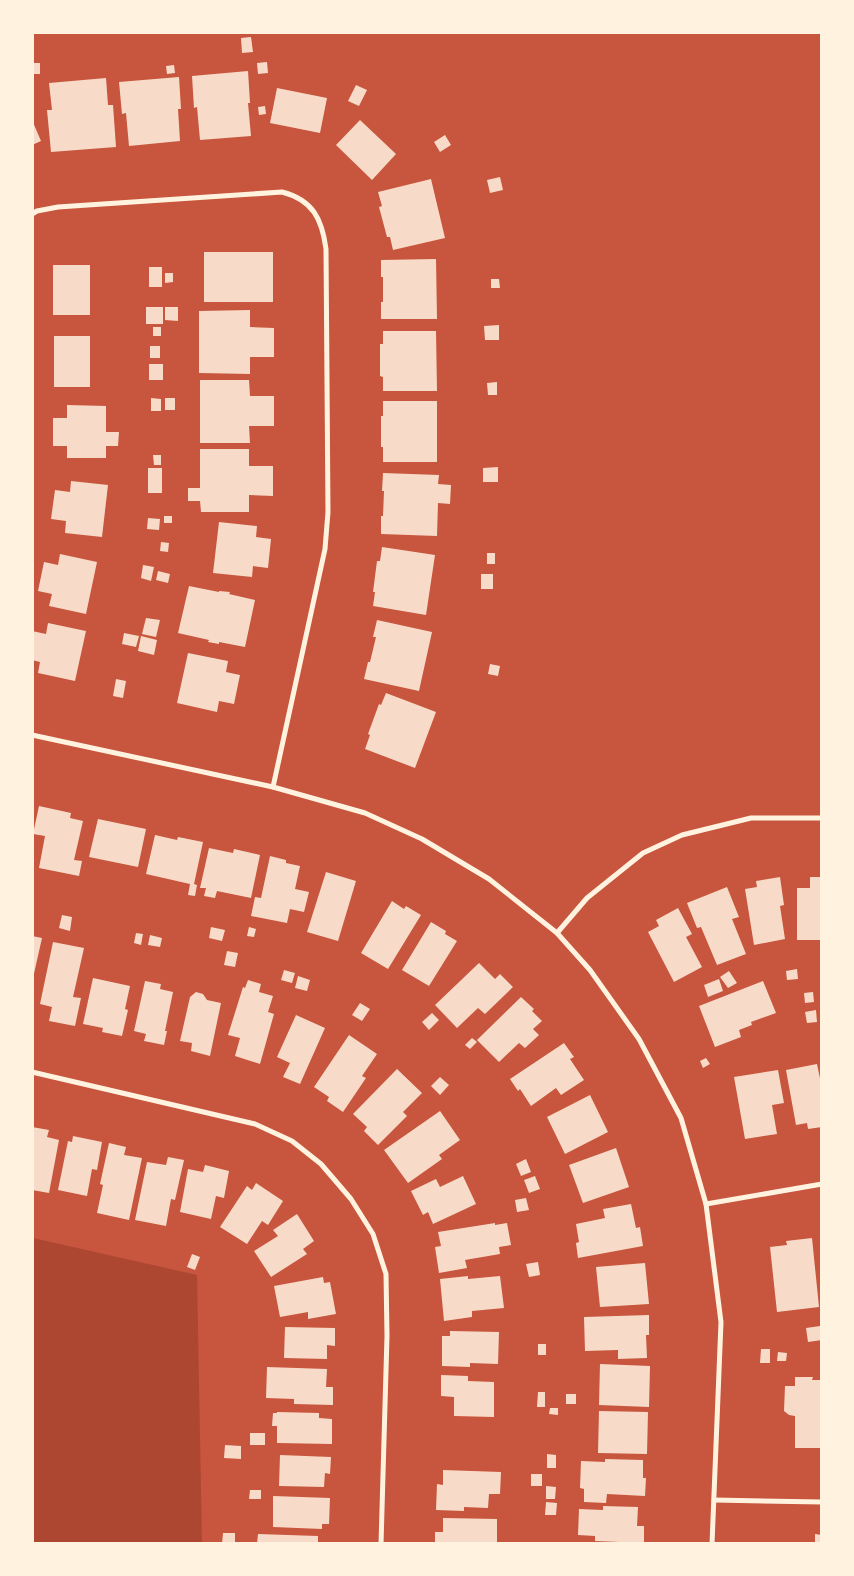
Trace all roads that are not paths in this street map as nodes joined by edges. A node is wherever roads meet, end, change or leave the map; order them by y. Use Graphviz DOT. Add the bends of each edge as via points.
graph roads {
  1 [pos="32,214"];
  2 [pos="32,735"];
  3 [pos="273,787"];
  4 [pos="822,818"];
  5 [pos="557,933"];
  6 [pos="32,1072"];
  7 [pos="822,1184"];
  8 [pos="706,1204"];
  9 [pos="714,1500"];
  10 [pos="822,1502"];
  11 [pos="381,1544"];
  12 [pos="712,1544"];
  1 -- 3 [label="street" via="58,207 282,192 305,203 323,228 328,414 325,549"];
  2 -- 3 [label="street"];
  3 -- 5 [label="street" via="365,814 422,839 489,879"];
  4 -- 5 [label="street" via="751,818 682,836 643,853 587,898"];
  5 -- 8 [label="street" via="590,970 639,1039 681,1118"];
  6 -- 11 [label="street" via="255,1124 292,1141 321,1164 351,1199 373,1234 386,1274 388,1336"];
  7 -- 8 [label="street"];
  8 -- 9 [label="street" via="721,1322"];
  9 -- 10 [label="street"];
  9 -- 12 [label="street"];
}
